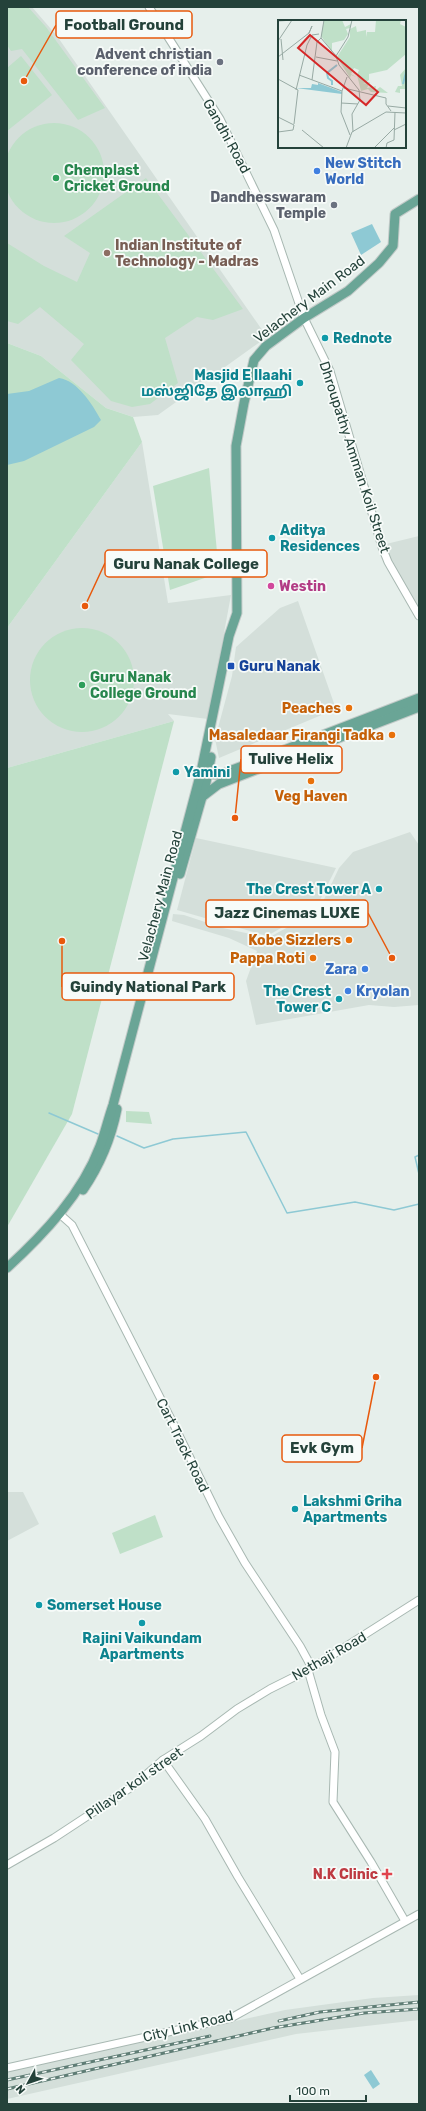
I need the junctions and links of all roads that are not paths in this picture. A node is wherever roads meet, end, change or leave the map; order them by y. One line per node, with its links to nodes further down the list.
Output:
1 (149, 7): 3 (street, Gandhi Road)
2 (419, 199): 3 (main road, Velachery Main Road)
3 (304, 318): 4 (street, Dhroupathy Amman Koil Street); 7 (main road, Velachery Main Road)
4 (419, 616)
5 (419, 698): 7 (main road)
6 (419, 707): 8 (main road)
7 (203, 778): 8 (main road); 9 (main road, Velachery Main Road); 11 (main road, Velachery Main Road)
8 (219, 784): 9 (main road)
9 (201, 798): 10 (main road, Velachery Main Road)
10 (63, 1217): 12 (main road, Velachery Main Road); 14 (street, Cart Track Road)
11 (7, 1268)
12 (7, 1276)
13 (419, 1600): 14 (street, Nethaji Road)
14 (310, 1669): 15 (street, Nethaji Road); 19 (street, Cart Track Road)
15 (237, 1709): 16 (street, Pillayar koil street)
16 (163, 1760): 17 (street, Pillayar koil street); 20 (street)
17 (7, 1865)
18 (419, 1914): 19 (street, City Link Road)
19 (405, 1921): 20 (street, City Link Road)
20 (300, 1979): 21 (street, City Link Road)
21 (7, 2068)

